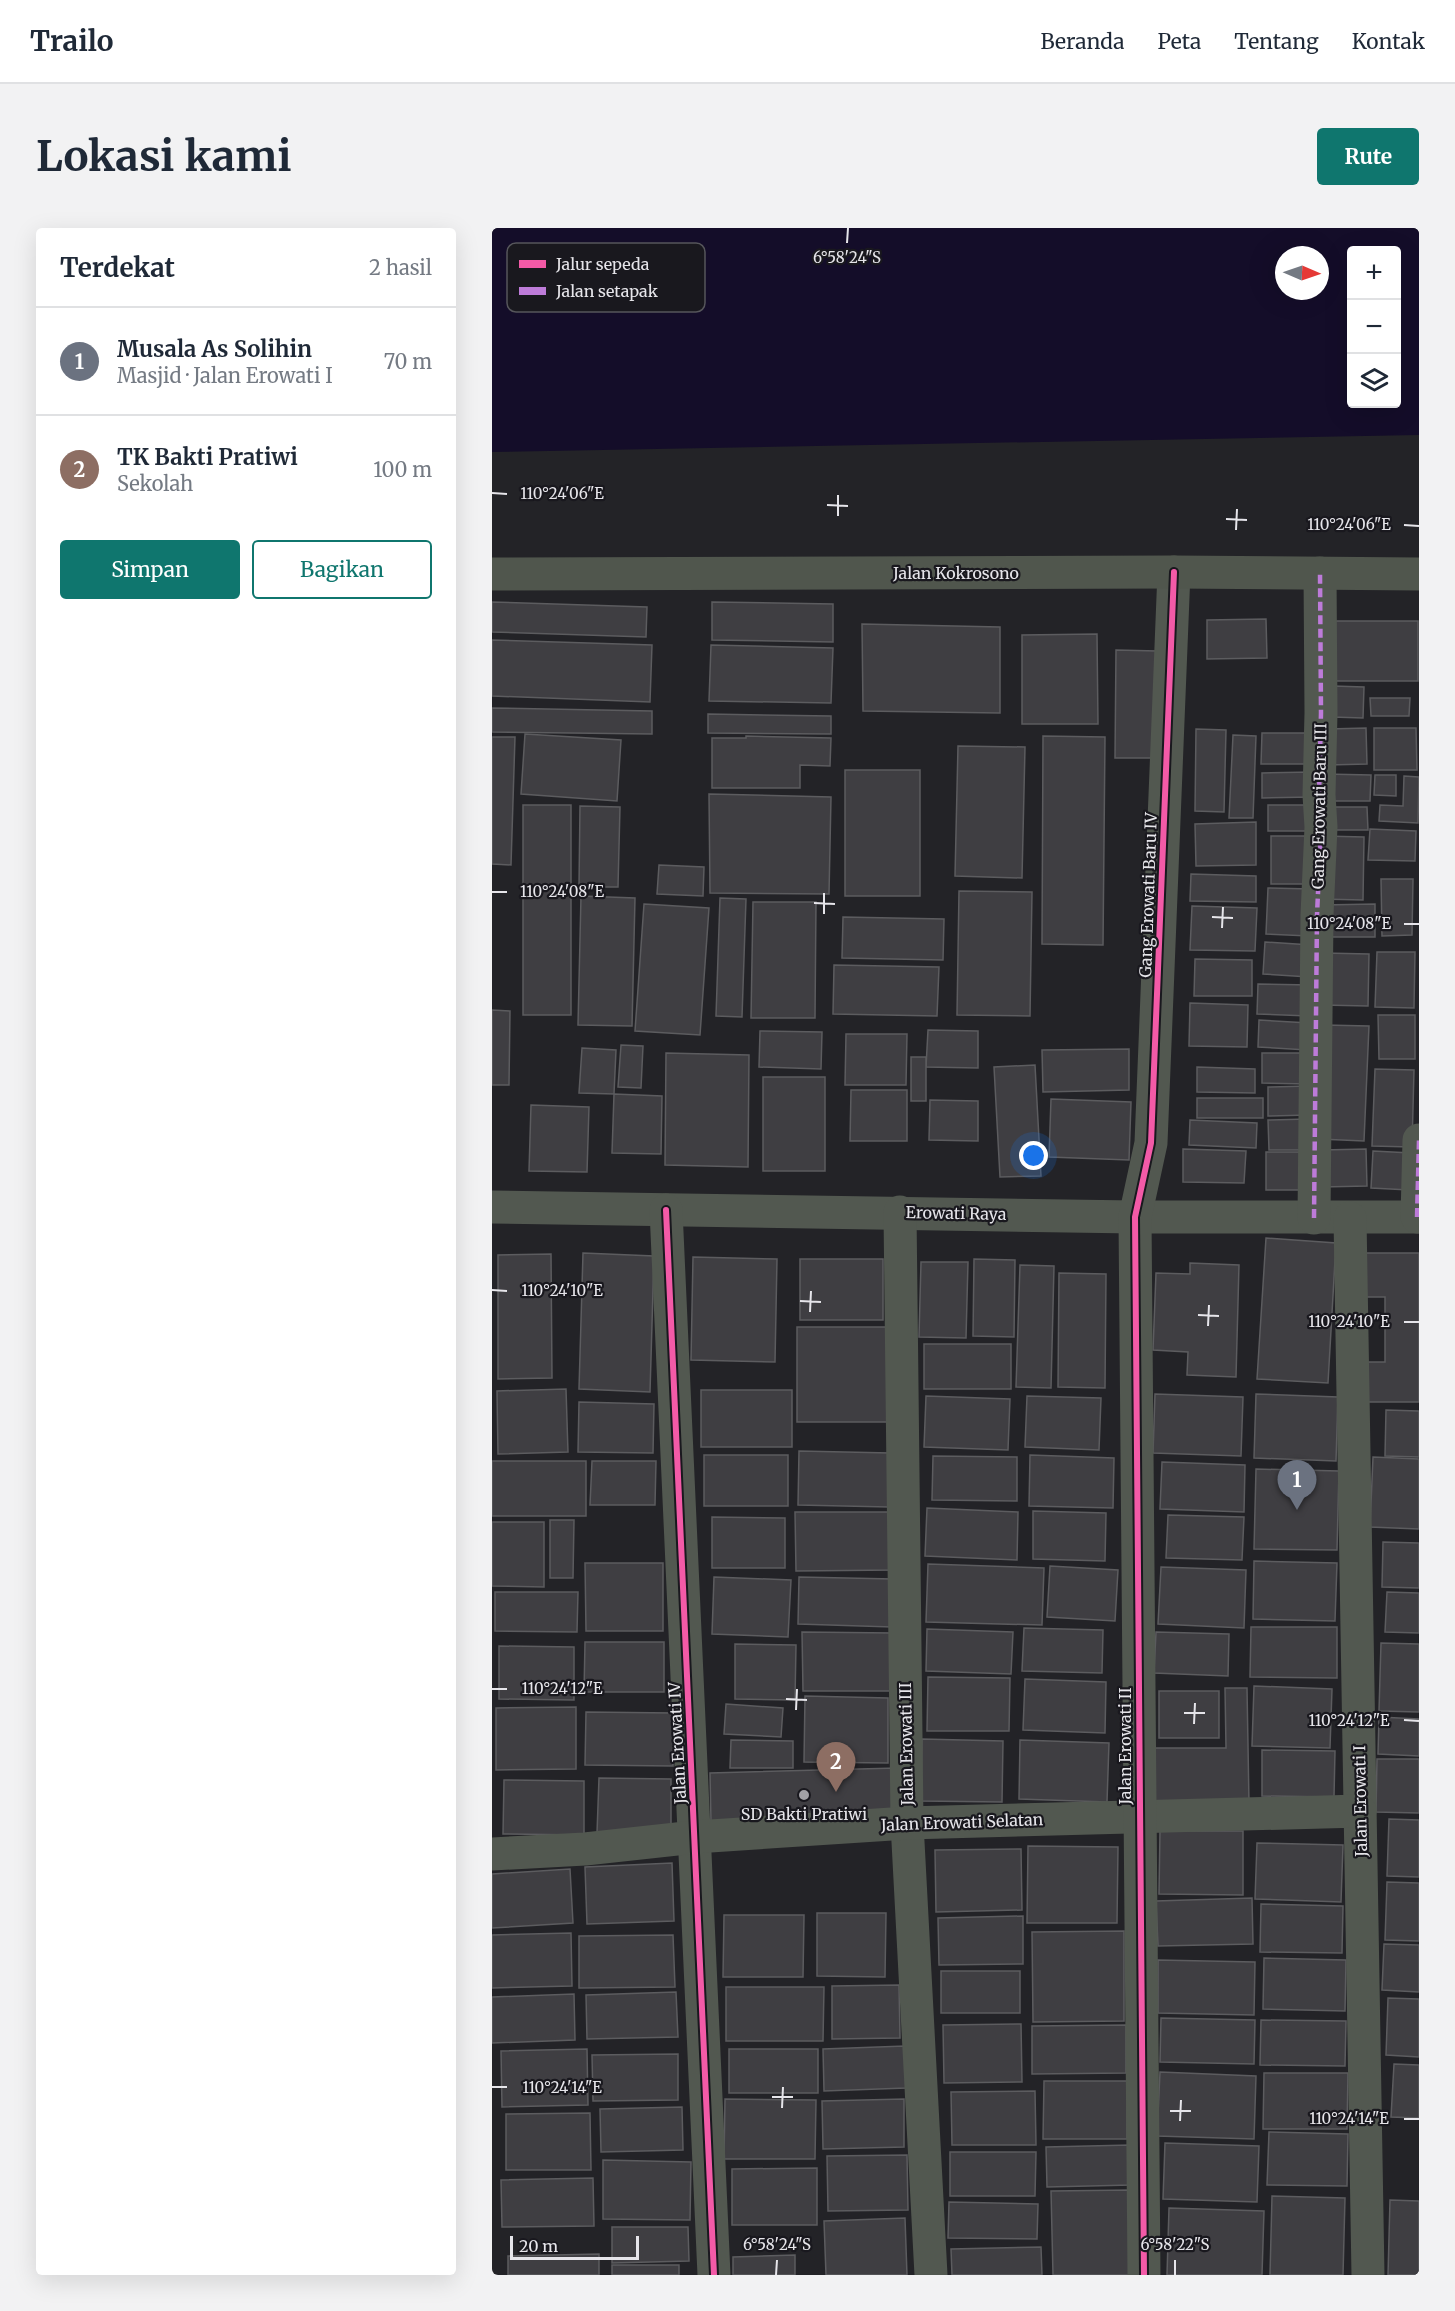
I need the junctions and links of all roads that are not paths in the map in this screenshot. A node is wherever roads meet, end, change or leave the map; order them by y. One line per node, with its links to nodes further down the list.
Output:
1 (1174, 572): 2 (street, Jalan Kokrosono); 3 (street, Jalan Kokrosono); 9 (street, Gang Erowati Baru IV)
2 (1320, 573): 4 (street, Jalan Kokrosono); 11 (street, Gang Erowati Baru III)
3 (492, 574)
4 (1419, 574)
5 (1419, 1140): 10 (street)
6 (492, 1207): 7 (street, Erowati Raya)
7 (666, 1210): 8 (street, Erowati Raya); 16 (street, Jalan Erowati IV)
8 (900, 1212): 9 (street, Erowati Raya); 15 (street, Jalan Erowati III)
9 (1135, 1217): 11 (street, Erowati Raya); 14 (street, Jalan Erowati II)
10 (1418, 1217): 12 (street, Erowati Raya)
11 (1314, 1218): 12 (street, Erowati Raya)
12 (1350, 1218): 13 (street, Jalan Erowati I)
13 (1360, 1811): 14 (street, Jalan Erowati Selatan); 21 (street, Jalan Erowati I)
14 (1139, 1818): 15 (street, Jalan Erowati Selatan); 20 (street, Jalan Erowati II)
15 (907, 1822): 16 (street, Jalan Erowati Selatan); 19 (street, Jalan Erowati III)
16 (695, 1837): 17 (street, Jalan Erowati Selatan); 18 (street, Jalan Erowati IV)
17 (492, 1854)
18 (714, 2275)
19 (932, 2275)
20 (1144, 2275)
21 (1368, 2275)

